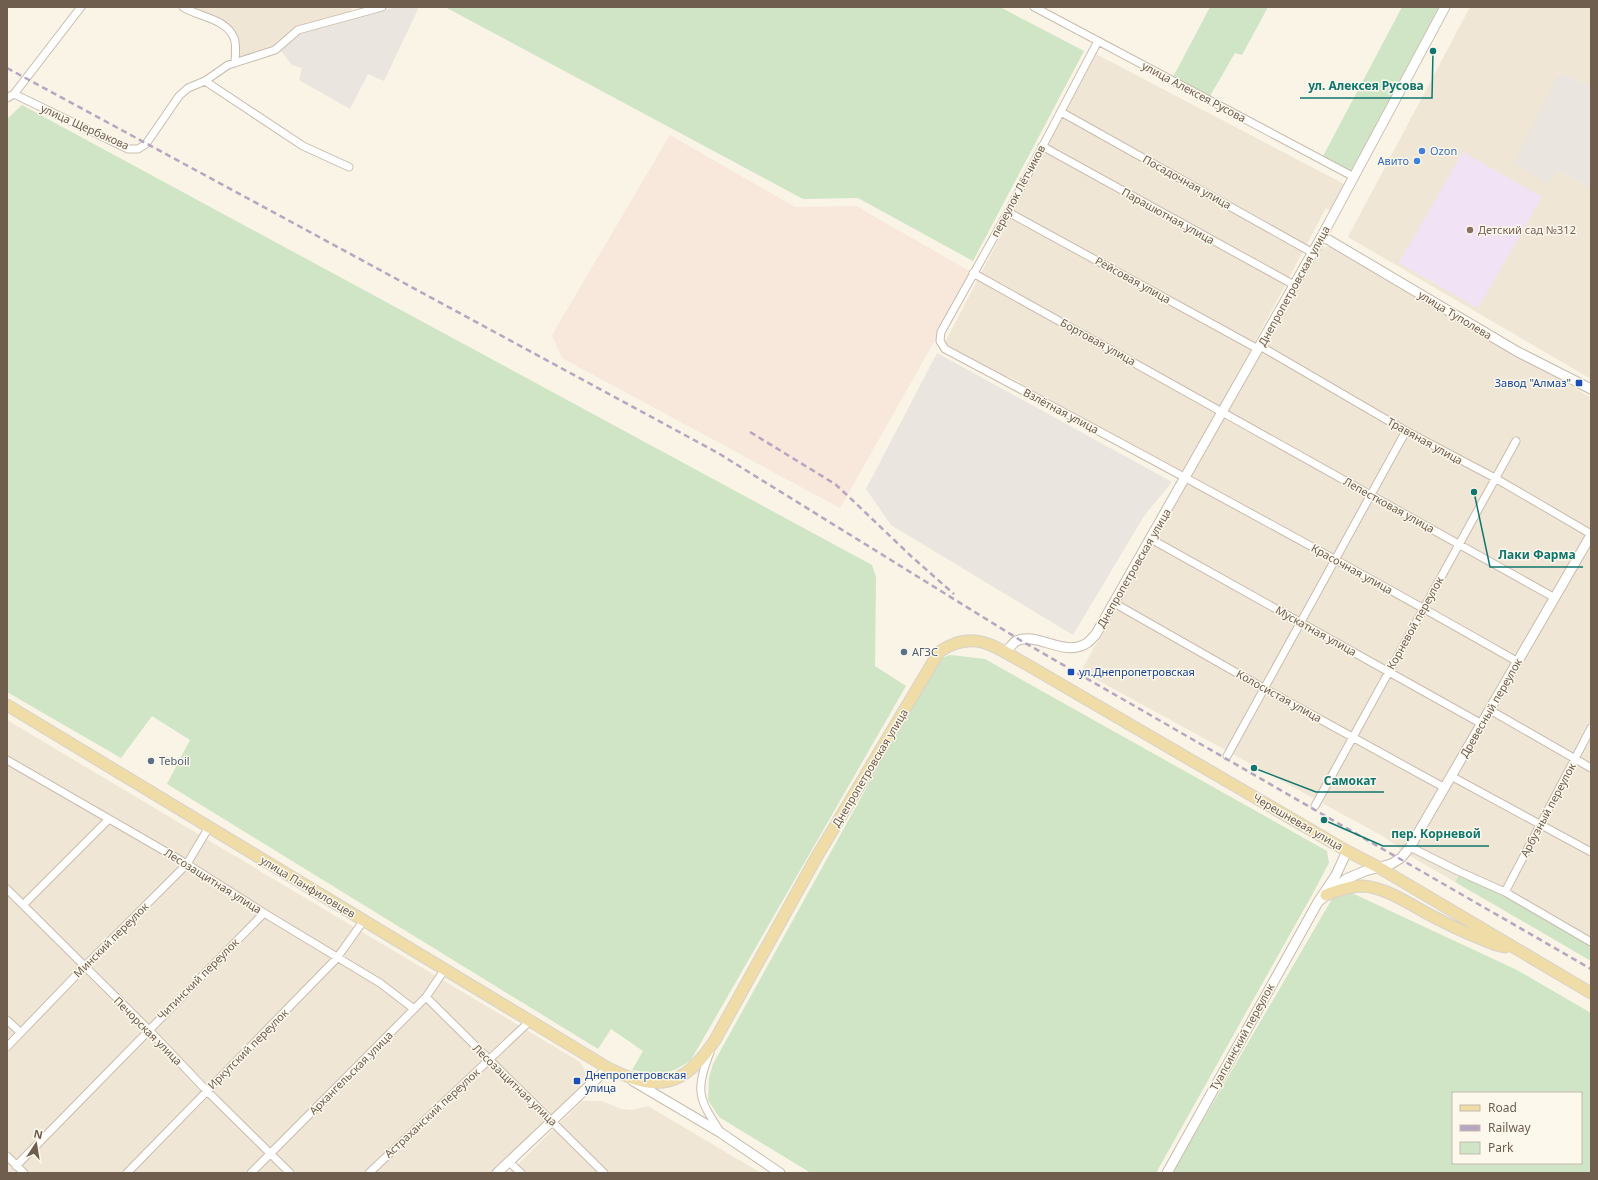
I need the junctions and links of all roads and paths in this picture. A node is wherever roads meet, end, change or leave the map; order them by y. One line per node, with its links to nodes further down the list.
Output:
1 (81, 7): 9 (street)
2 (183, 7): 7 (street)
3 (382, 7): 7 (street, улица Щербакова)
4 (1034, 7): 6 (street, улица Алексея Русова)
5 (1445, 7): 13 (street, Днепропетровская улица)
6 (1098, 41): 10 (street, переулок Лётчиков); 13 (street, улица Алексея Русова)
7 (235, 63): 8 (street, улица Щербакова)
8 (205, 81): 9 (street, улица Щербакова); 12 (street)
9 (10, 96)
10 (1061, 112): 11 (street, переулок Лётчиков); 16 (street, Посадочная улица)
11 (1042, 146): 14 (street, переулок Лётчиков); 18 (street, Парашютная улица)
12 (348, 167)
13 (1354, 177): 15 (street, Днепропетровская улица)
14 (1008, 212): 17 (street, переулок Лётчиков); 20 (street, Рейсовая улица)
15 (1322, 236): 16 (street, Днепропетровская улица); 21 (street, улица Туполева)
16 (1313, 253): 18 (street, Днепропетровская улица)
17 (973, 273): 19 (street, переулок Лётчиков); 22 (street, Бортовая улица)
18 (1294, 285): 20 (street, Днепропетровская улица)
19 (940, 341): 25 (street, Взлётная улица)
20 (1259, 347): 22 (street, Днепропетровская улица); 23 (street, Травяная улица)
21 (1591, 389)
22 (1223, 412): 25 (street, Днепропетровская улица); 27 (street, Лепестковая улица)
23 (1406, 431): 26 (street, Травяная улица); 27 (street)
24 (1516, 441): 26 (street, Корневой переулок)
25 (1186, 477): 29 (street, Днепропетровская улица); 31 (street, Красочная улица)
26 (1495, 478): 28 (street, Травяная улица); 30 (street, Корневой переулок)
27 (1370, 495): 30 (street, Лепестковая улица); 31 (street)
28 (1591, 535): 32 (street, Древесный переулок)
29 (1151, 539): 33 (street, Днепропетровская улица); 35 (street, Мускатная улица)
30 (1459, 544): 32 (street, Лепестковая улица); 34 (street, Корневой переулок)
31 (1335, 559): 34 (street, Красочная улица); 35 (street)
32 (1555, 598): 37 (street, Древесный переулок)
33 (1114, 603): 36 (street, Днепропетровская улица); 39 (street, Колосистая улица)
34 (1424, 608): 37 (street, Красочная улица); 38 (street, Корневой переулок)
35 (1300, 622): 38 (street, Мускатная улица); 39 (street)
36 (1005, 652): 56 (main road, Черешневая улица); 78 (main road, Днепропетровская улица)
37 (1518, 662): 41 (street, Древесный переулок)
38 (1388, 672): 42 (street, Мускатная улица); 44 (street, Корневой переулок)
39 (1265, 689): 44 (street, Колосистая улица); 45 (street)
40 (7, 705): 54 (main road, улица Панфиловцев)
41 (1490, 710): 42 (street, Древесный переулок); 46 (street)
42 (1482, 724): 49 (street, Древесный переулок)
43 (1591, 728): 46 (street, Арбузный переулок)
44 (1352, 736): 50 (street, Колосистая улица); 51 (street, Корневой переулок)
45 (1227, 756)
46 (1575, 759): 48 (street); 53 (street, Арбузный переулок)
47 (7, 760): 52 (street, Лесозащитная улица)
48 (1591, 768)
49 (1451, 776): 50 (street, Древесный переулок); 53 (street)
50 (1445, 788): 55 (street, Древесный переулок)
51 (1315, 806)
52 (109, 820): 58 (street, Лесозащитная улица); 63 (street)
53 (1540, 825): 57 (street); 61 (street, Арбузный переулок)
54 (209, 827): 58 (street, Минский переулок); 65 (main road, улица Панфиловцев)
55 (1410, 847): 59 (street, Древесный переулок); 61 (street)
56 (1347, 851): 59 (main road, Черешневая улица); 62 (street, Туапсинский переулок)
57 (1591, 852)
58 (187, 864): 64 (street, Лесозащитная улица); 69 (street, Минский переулок)
59 (1378, 867): 62 (street, Туапсинский переулок); 67 (main road, Черешневая улица)
60 (7, 889): 63 (street, Печорская улица)
61 (1505, 892): 66 (street)
62 (1322, 899): 67 (main road); 99 (street, Туапсинский переулок)
63 (23, 905): 69 (street, Печорская улица)
64 (264, 913): 68 (street, Лесозащитная улица); 76 (street, Читинский переулок)
65 (364, 920): 68 (street, Иркутский переулок); 70 (main road, улица Панфиловцев)
66 (1591, 942)
67 (1515, 948): 71 (main road, Черешневая улица)
68 (337, 958): 73 (street, Лесозащитная улица); 83 (street, Иркутский переулок)
69 (84, 967): 76 (street, Печорская улица); 77 (street, Минский переулок)
70 (445, 969): 72 (street, Архангельская улица); 75 (main road, улица Панфиловцев)
71 (1591, 993)
72 (426, 997): 73 (street, Архангельская улица); 80 (street, Лесозащитная улица)
73 (414, 1009): 86 (street, Архангельская улица)
74 (7, 1020): 77 (street)
75 (530, 1020): 80 (street, Астраханский переулок); 81 (main road, улица Панфиловцев)
76 (148, 1030): 83 (street, Печорская улица); 89 (street, Читинский переулок)
77 (20, 1032): 79 (street, Минский переулок)
78 (715, 1040): 82 (main road, Днепропетровская улица); 85 (street)
79 (7, 1047)
80 (488, 1060): 84 (street, Лесозащитная улица); 95 (street, Астраханский переулок)
81 (608, 1068): 82 (main road, Днепропетровская улица); 84 (street)
82 (629, 1078): 85 (street)
83 (207, 1091): 86 (street, Печорская улица); 92 (street, Иркутский переулок)
84 (552, 1120): 88 (street); 98 (street, Лесозащитная улица)
85 (721, 1133): 90 (street)
86 (271, 1154): 93 (street, Архангельская улица); 94 (street, Печорская улица)
87 (7, 1156): 89 (street)
88 (509, 1162): 96 (street); 97 (street)
89 (16, 1166): 91 (street)
90 (776, 1172)
91 (24, 1173)
92 (127, 1173)
93 (251, 1173)
94 (290, 1173)
95 (369, 1173)
96 (497, 1173)
97 (521, 1173)
98 (604, 1173)
99 (1167, 1173)

